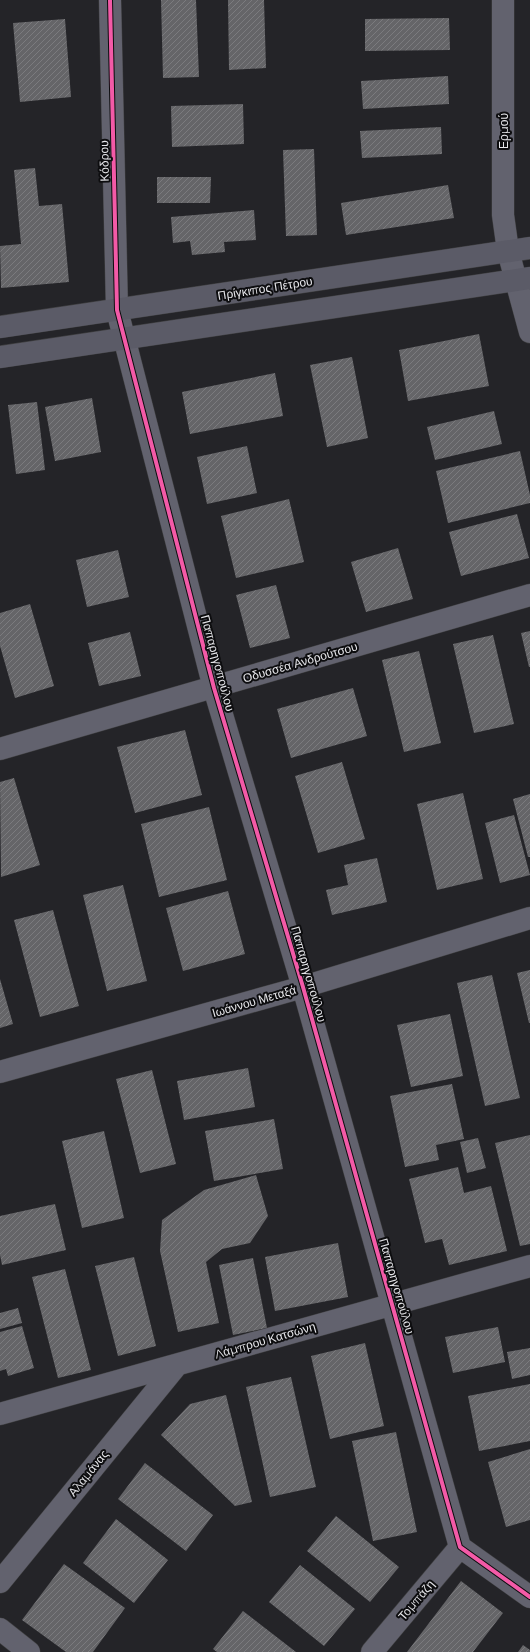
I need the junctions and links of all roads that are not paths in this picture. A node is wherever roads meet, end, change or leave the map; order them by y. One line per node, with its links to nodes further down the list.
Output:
1 (110, 0): 5 (street, Κόδρου)
2 (503, 0): 4 (street, Ερμού)
3 (530, 248): 4 (main road, Πρίγκιπος Πέτρου)
4 (516, 268): 5 (main road, Πρίγκιπος Πέτρου); 5 (main road, Πρίγκιπος Πέτρου); 7 (street, Ερμού)
5 (120, 324): 6 (main road, Πρίγκιπος Πέτρου); 8 (main road, Πρίγκιπος Πέτρου); 10 (street, Παπαρηγοπούλου)
6 (0, 327)
7 (530, 332)
8 (0, 357)
9 (530, 595): 10 (street, Οδυσσέα Ανδρούτσου)
10 (214, 688): 11 (street, Οδυσσέα Ανδρούτσου); 13 (street, Παπαρηγοπούλου)
11 (0, 749)
12 (530, 918): 13 (street, Ιωάννου Μεταξά)
13 (303, 987): 14 (street, Ιωάννου Μεταξά); 16 (street, Παπαρηγοπούλου)
14 (0, 1072)
15 (530, 1266): 16 (street, Λάμπρου Κατσώνη)
16 (392, 1304): 17 (street, Λάμπρου Κατσώνη); 19 (street, Παπαρηγοπούλου)
17 (176, 1365): 18 (street, Λάμπρου Κατσώνη); 20 (street, Αλαμάνας)
18 (0, 1414)
19 (460, 1548): 21 (street); 24 (street, Τομπάζη)
20 (0, 1582)
21 (530, 1597)
22 (0, 1629): 23 (street)
23 (29, 1652)
24 (372, 1652)

